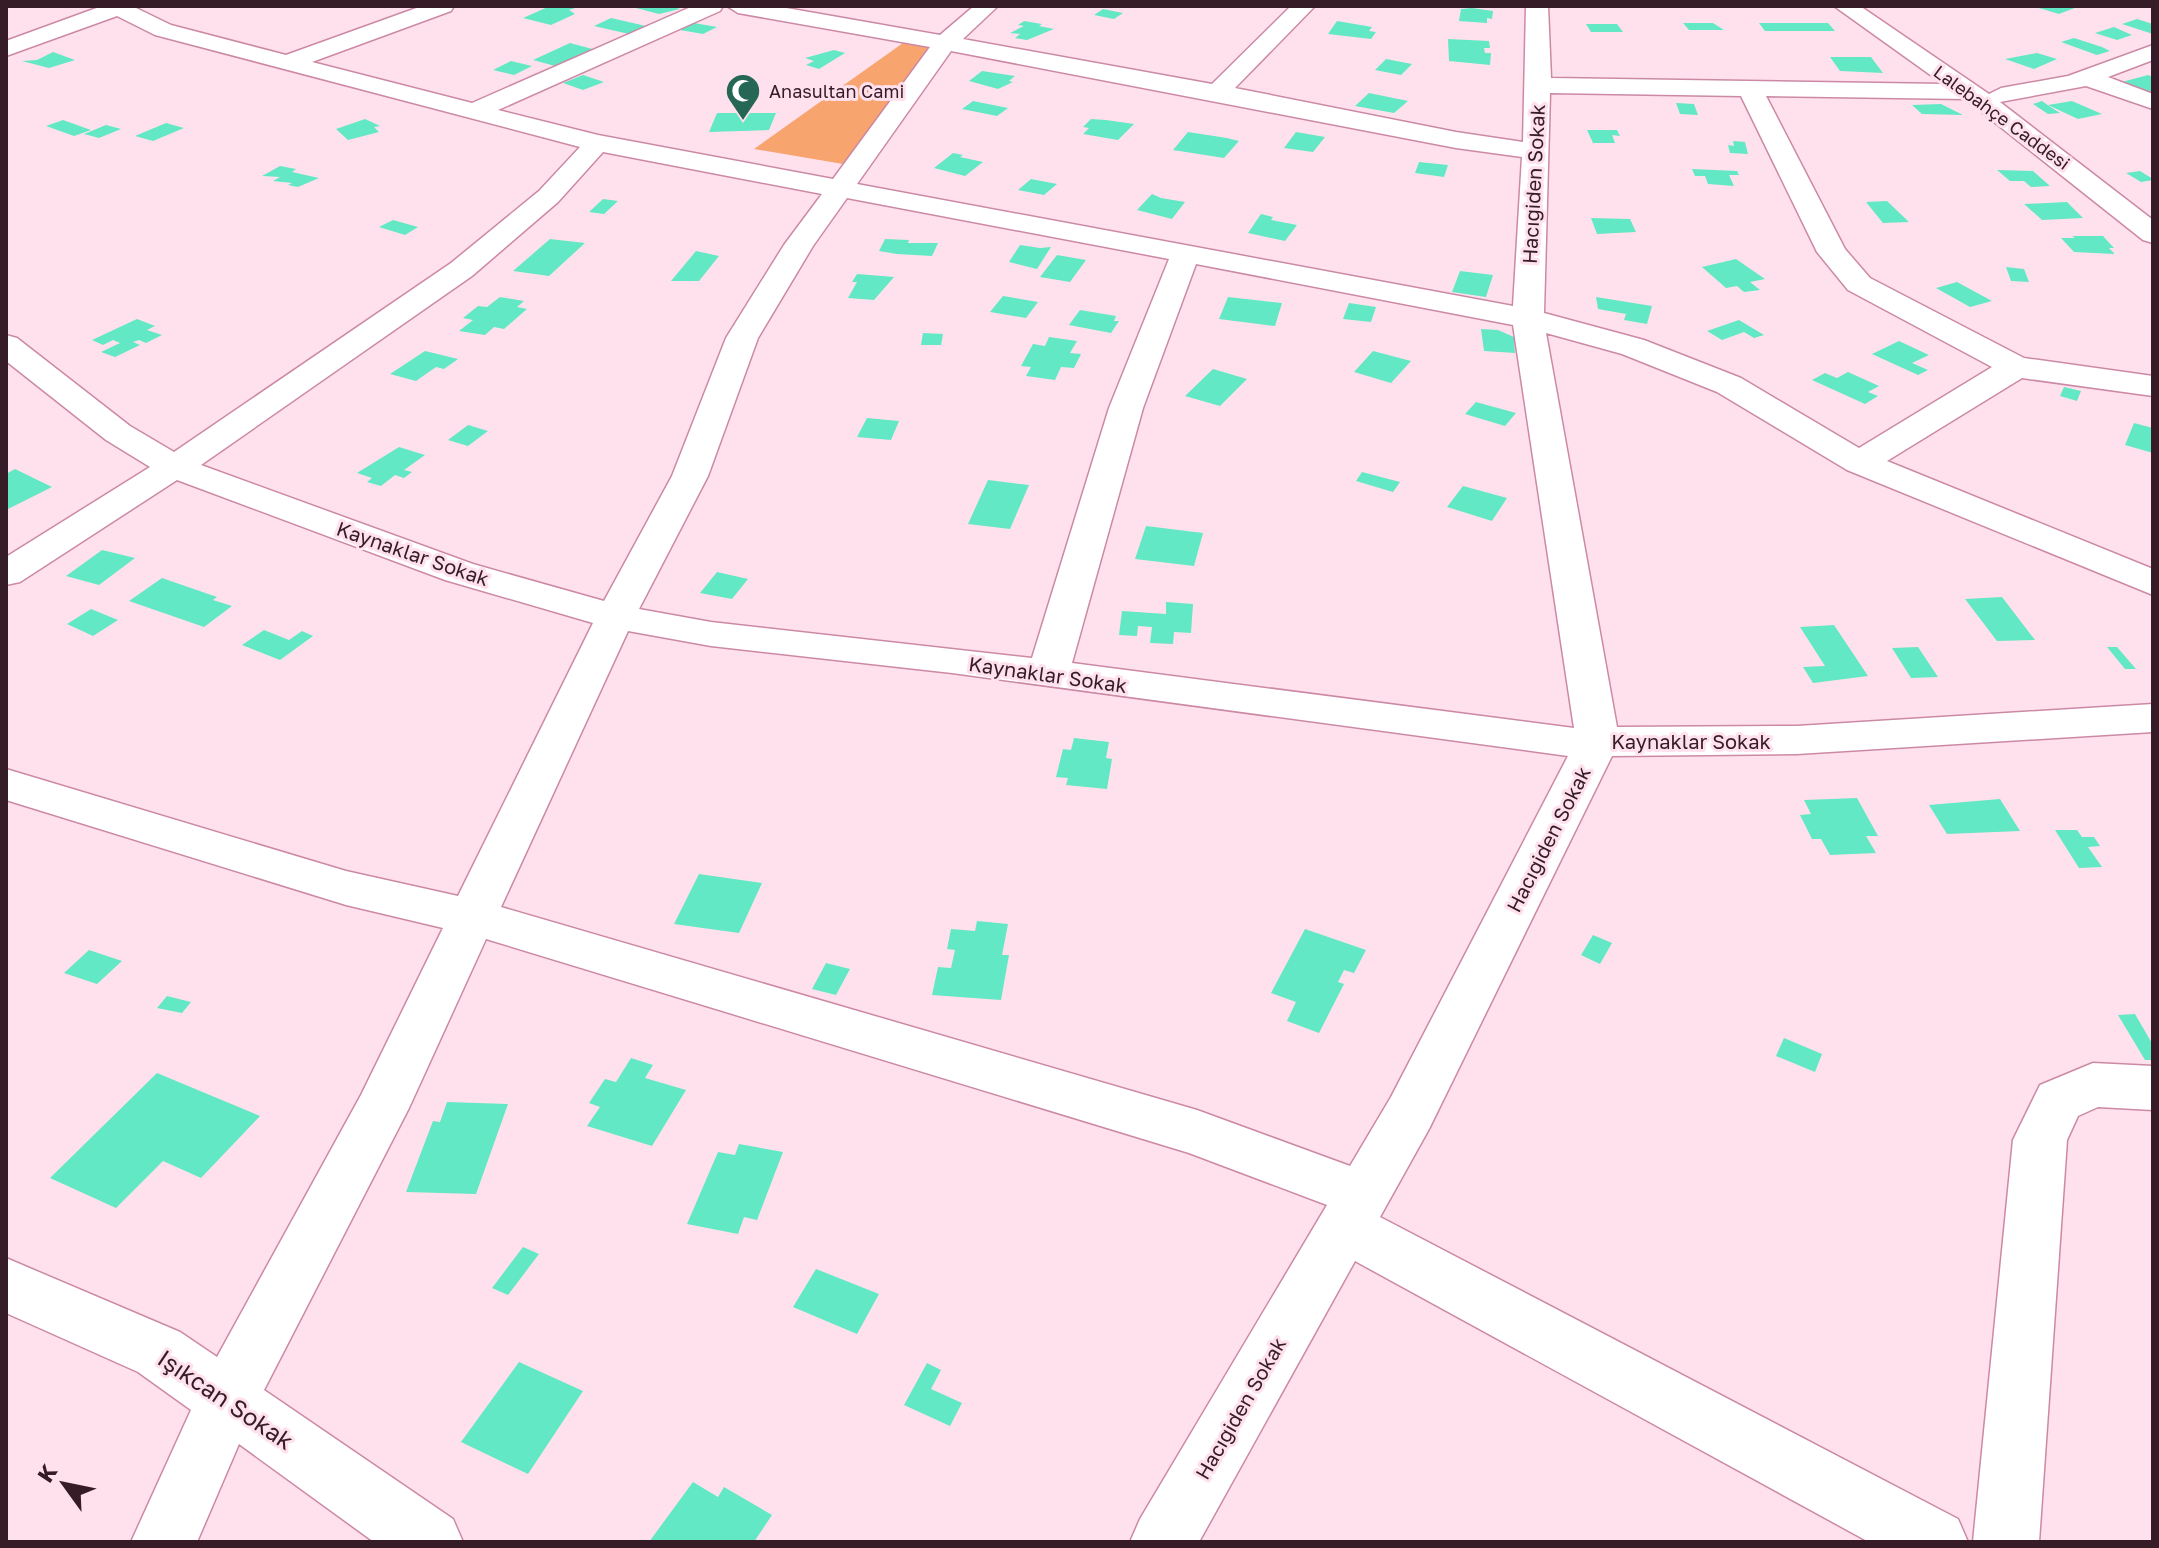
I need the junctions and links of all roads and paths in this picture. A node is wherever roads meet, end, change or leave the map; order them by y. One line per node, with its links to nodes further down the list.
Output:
1 (443, 6): 13 (street)
2 (712, 6): 21 (street)
3 (738, 6): 10 (street)
4 (987, 6): 10 (street)
5 (1304, 6): 17 (street)
6 (1537, 6): 15 (street, Hacıgiden Sokak)
7 (1845, 6): 18 (street, Lalebahçe Caddesi)
8 (1867, 6): 19 (street, Lalebahçe Caddesi)
9 (115, 7): 11 (street); 13 (street)
10 (944, 44): 17 (street); 24 (street)
11 (6, 49)
12 (2153, 52): 14 (street)
13 (292, 61): 21 (street)
14 (2087, 78): 19 (street); 20 (street)
15 (1538, 85): 16 (street); 23 (street, Hacıgiden Sokak)
16 (1751, 91): 18 (street); 30 (street)
17 (1217, 92): 23 (street)
18 (1971, 92): 26 (street, Lalebahçe Caddesi)
19 (2001, 95): 25 (street, Lalebahçe Caddesi)
20 (2153, 102)
21 (476, 110): 22 (street)
22 (597, 143): 24 (street); 33 (street)
23 (1534, 151): 28 (street, Hacıgiden Sokak)
24 (840, 189): 27 (street); 36 (street)
25 (2153, 210)
26 (2153, 234)
27 (1186, 254): 28 (street); 37 (street)
28 (1528, 318): 32 (street); 39 (street, Hacıgiden Sokak)
29 (6, 345): 33 (street, Kaynaklar Sokak)
30 (2016, 367): 31 (street); 32 (street)
31 (2153, 386)
32 (1859, 463): 35 (street)
33 (174, 467): 34 (street); 36 (street, Kaynaklar Sokak)
34 (6, 574)
35 (2153, 583)
36 (616, 617): 37 (street, Kaynaklar Sokak); 41 (street)
37 (1048, 674): 39 (street, Kaynaklar Sokak)
38 (2153, 718): 39 (street, Kaynaklar Sokak)
39 (1598, 741): 43 (street, Hacıgiden Sokak)
40 (6, 784): 41 (street)
41 (472, 917): 43 (street); 45 (street)
42 (2153, 1088): 50 (street)
43 (1354, 1211): 48 (street, Hacıgiden Sokak); 49 (street)
44 (6, 1285): 45 (street, Işıkcan Sokak)
45 (227, 1399): 46 (street); 47 (street, Işıkcan Sokak)
46 (164, 1542)
47 (430, 1542)
48 (1163, 1542)
49 (1935, 1542)
50 (2006, 1542)

